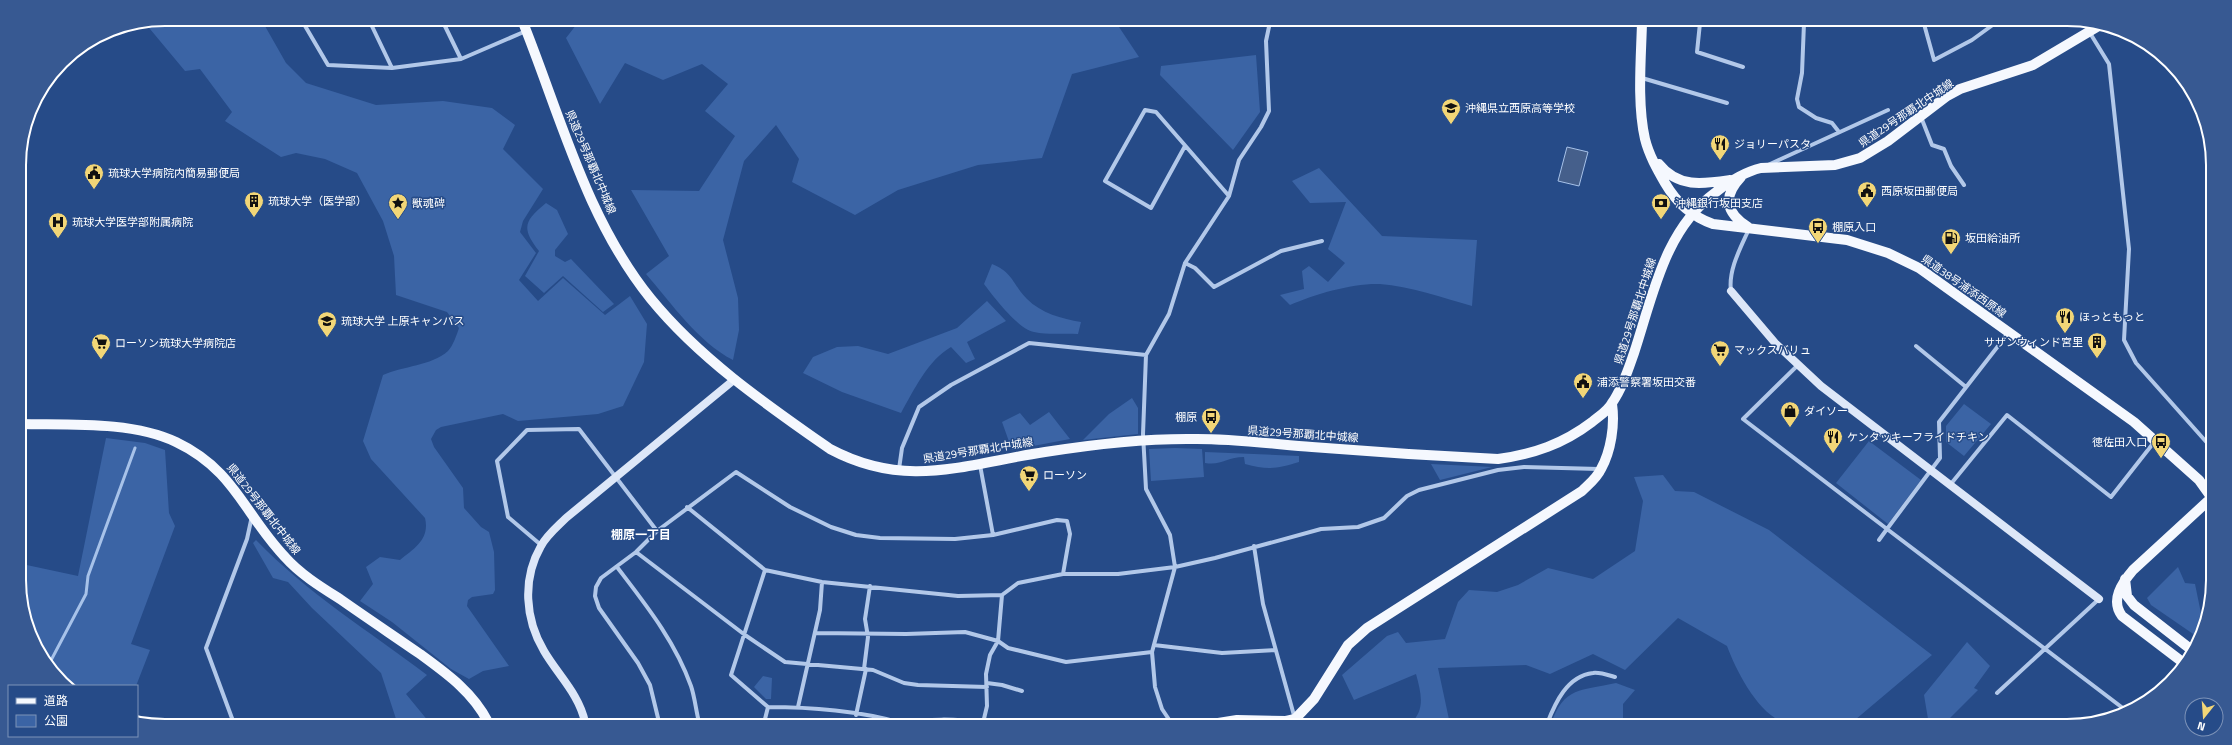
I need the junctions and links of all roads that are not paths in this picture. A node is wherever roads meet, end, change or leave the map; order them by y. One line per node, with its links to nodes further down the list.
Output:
1 (305, 26): 16 (street)
2 (372, 26): 16 (street)
3 (445, 26): 14 (street)
4 (524, 26): 12 (main road, 県道29号那覇北中城線)
5 (1269, 26): 28 (street)
6 (1642, 26): 17 (main road, 県道38号浦添西原線)
7 (1700, 26): 15 (street)
8 (1804, 26): 21 (street)
9 (1925, 26): 10 (street)
10 (1991, 26)
11 (2095, 29): 13 (main road, 県道29号那覇北中城線)
12 (526, 31): 14 (street); 38 (main road, 県道29号那覇北中城線)
13 (2090, 33): 20 (main road, 県道29号那覇北中城線); 44 (street)
14 (461, 59): 16 (street)
15 (1743, 67)
16 (392, 68)
17 (1642, 78): 18 (street); 23 (main road, 県道38号浦添西原線)
18 (1727, 103)
19 (1888, 110): 21 (street)
20 (1920, 117): 24 (main road, 県道29号那覇北中城線); 27 (street)
21 (1839, 132): 24 (street)
22 (1185, 146): 22 (street); 28 (street)
23 (1650, 154): 26 (main road); 29 (main road, 県道38号浦添西原線)
24 (1761, 168): 25 (main road, 県道29号那覇北中城線)
25 (1743, 174): 26 (main road, 県道29号那覇北中城線); 30 (main road)
26 (1732, 180): 29 (main road, 県道29号那覇北中城線)
27 (1964, 185)
28 (1229, 196): 32 (street)
29 (1692, 213): 30 (main road, 県道38号浦添西原線); 40 (main road, 県道29号那覇北中城線)
30 (1750, 228): 33 (street); 34 (main road, 県道38号浦添西原線)
31 (1322, 241): 32 (street)
32 (1185, 263): 36 (street)
33 (1731, 291): 37 (street)
34 (2009, 332): 39 (street); 43 (main road, 県道38号浦添西原線)
35 (1916, 346): 39 (street)
36 (1146, 356): 42 (street); 52 (street)
37 (1798, 365): 51 (street); 59 (street)
38 (736, 379): 52 (main road, 県道29号那覇北中城線); 53 (street)
39 (1966, 387): 51 (street)
40 (1612, 404): 45 (main road, 県道29号那覇北中城線); 49 (main road, 県道29号那覇北中城線)
41 (26, 424): 58 (main road, 県道29号那覇北中城線)
42 (1143, 440): 46 (main road, 県道29号那覇北中城線); 47 (main road, 県道29号那覇北中城線); 67 (street)
43 (2156, 440): 54 (street); 55 (main road, 県道38号浦添西原線)
44 (2206, 442)
45 (1522, 456): 46 (main road, 県道29号那覇北中城線); 48 (street)
46 (1498, 459): 50 (street)
47 (980, 464): 52 (main road, 県道29号那覇北中城線); 61 (street)
48 (1524, 467): 49 (street); 50 (street)
49 (1602, 469): 105 (main road, 県道29号那覇北中城線)
50 (1498, 470): 64 (street)
51 (1931, 470): 54 (street); 59 (street)
52 (899, 472)
53 (616, 478): 60 (street); 63 (street); 63 (street)
54 (1950, 485): 74 (street)
55 (2206, 494)
56 (2206, 500): 70 (main road)
57 (687, 507): 60 (street); 61 (street); 68 (street)
58 (252, 514): 95 (street); 96 (main road, 県道29号那覇北中城線)
59 (1887, 529): 62 (street); 81 (street)
60 (657, 531): 65 (street)
61 (993, 535): 69 (street)
62 (1879, 540)
63 (541, 545): 97 (street)
64 (1254, 546): 67 (street); 82 (street)
65 (636, 552): 66 (street); 77 (street)
66 (617, 567): 98 (street); 99 (street)
67 (1175, 567): 69 (street); 79 (street)
68 (765, 570): 71 (street); 77 (street)
69 (1062, 574): 73 (street)
70 (2125, 579): 80 (main road); 84 (main road)
71 (822, 582): 72 (street); 75 (street)
72 (870, 586): 73 (street); 76 (street)
73 (1002, 596): 78 (street)
74 (2099, 599): 81 (street)
75 (815, 632): 76 (street); 85 (street)
76 (867, 633): 78 (street); 86 (street)
77 (745, 635): 85 (street); 91 (street)
78 (998, 641): 83 (street); 88 (street)
79 (1154, 645): 82 (street); 83 (street)
80 (2189, 648)
81 (2046, 649): 90 (street); 93 (street)
82 (1275, 650): 104 (street)
83 (1152, 652): 103 (street)
84 (2180, 661)
85 (808, 664): 86 (street); 92 (street)
86 (865, 669): 88 (street); 94 (street)
87 (1614, 677): 106 (street)
88 (987, 685): 89 (street); 102 (street)
89 (1022, 691)
90 (1997, 693)
91 (768, 707): 92 (street); 100 (street)
92 (798, 707): 94 (street)
93 (2122, 707)
94 (856, 714): 101 (street)
95 (232, 719)
96 (486, 719)
97 (584, 719)
98 (658, 719)
99 (698, 719)
100 (765, 719)
101 (888, 719)
102 (984, 719)
103 (1169, 719)
104 (1294, 719)
105 (1297, 719)
106 (1549, 719)

